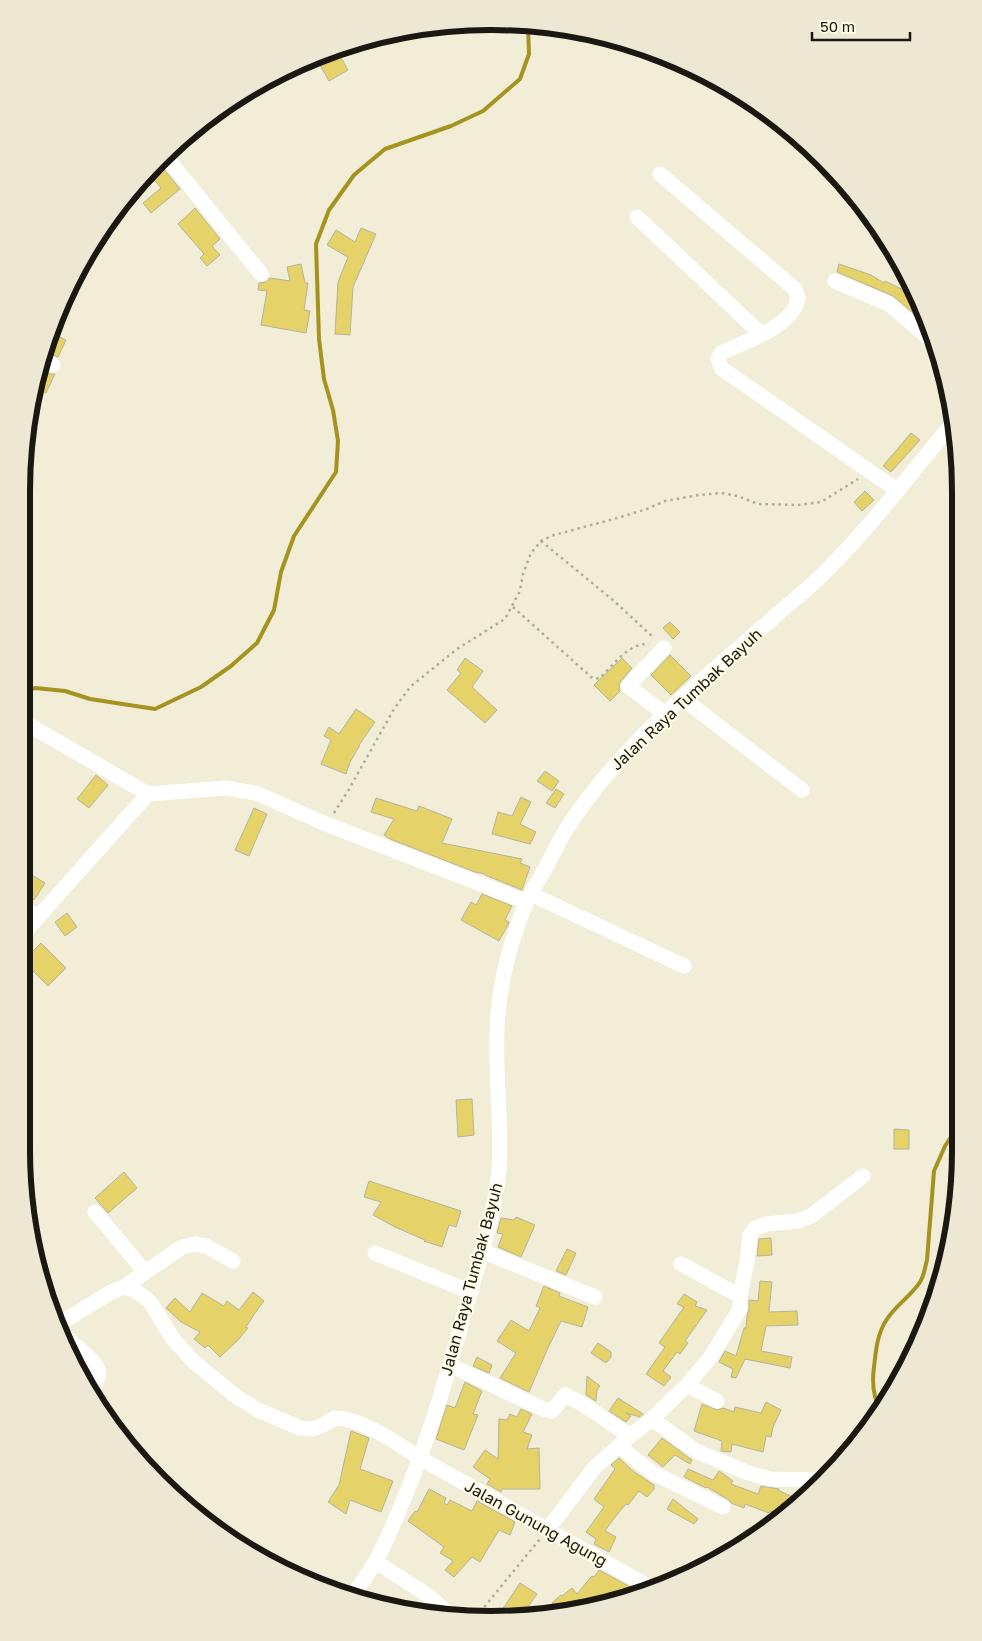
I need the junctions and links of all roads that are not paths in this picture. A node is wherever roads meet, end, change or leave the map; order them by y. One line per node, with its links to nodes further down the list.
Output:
1 (169, 161): 4 (street)
2 (660, 174): 6 (street)
3 (637, 217): 6 (street)
4 (261, 274)
5 (835, 281): 7 (street)
6 (761, 334): 9 (street)
7 (925, 334)
8 (948, 430): 9 (street, Jalan Raya Tumbak Bayuh)
9 (898, 491): 11 (street, Jalan Raya Tumbak Bayuh)
10 (664, 648): 12 (street)
11 (682, 698): 12 (street, Jalan Raya Tumbak Bayuh); 14 (street)
12 (665, 714): 16 (street, Jalan Raya Tumbak Bayuh)
13 (30, 726): 15 (street)
14 (802, 790)
15 (148, 794): 16 (street); 18 (street)
16 (529, 898): 20 (street); 23 (street, Jalan Raya Tumbak Bayuh)
17 (30, 912): 18 (street)
18 (38, 917): 19 (street)
19 (30, 926)
20 (684, 966)
21 (863, 1176): 30 (street)
22 (95, 1212): 27 (street)
23 (482, 1251): 29 (street, Jalan Raya Tumbak Bayuh); 31 (street)
24 (375, 1253): 29 (street)
25 (233, 1261): 27 (street)
26 (681, 1264): 30 (street)
27 (145, 1272): 28 (street)
28 (124, 1287): 32 (street); 40 (street, Jalan Gunung Agung)
29 (471, 1292): 34 (street, Jalan Raya Tumbak Bayuh)
30 (740, 1296): 36 (street)
31 (595, 1297)
32 (63, 1321)
33 (73, 1344): 35 (street)
34 (450, 1365): 39 (street); 40 (street, Jalan Raya Tumbak Bayuh)
35 (95, 1385)
36 (687, 1385): 37 (street); 38 (street)
37 (717, 1401)
38 (652, 1419): 39 (street); 41 (street)
39 (624, 1441): 42 (street); 43 (street)
40 (420, 1458): 43 (street, Jalan Gunung Agung); 44 (street, Jalan Raya Tumbak Bayuh)
41 (813, 1480)
42 (723, 1507)
43 (548, 1529): 45 (street, Jalan Gunung Agung)
44 (376, 1562): 46 (street, Jalan Raya Tumbak Bayuh); 47 (street)
45 (645, 1585)
46 (356, 1591)
47 (442, 1608)

